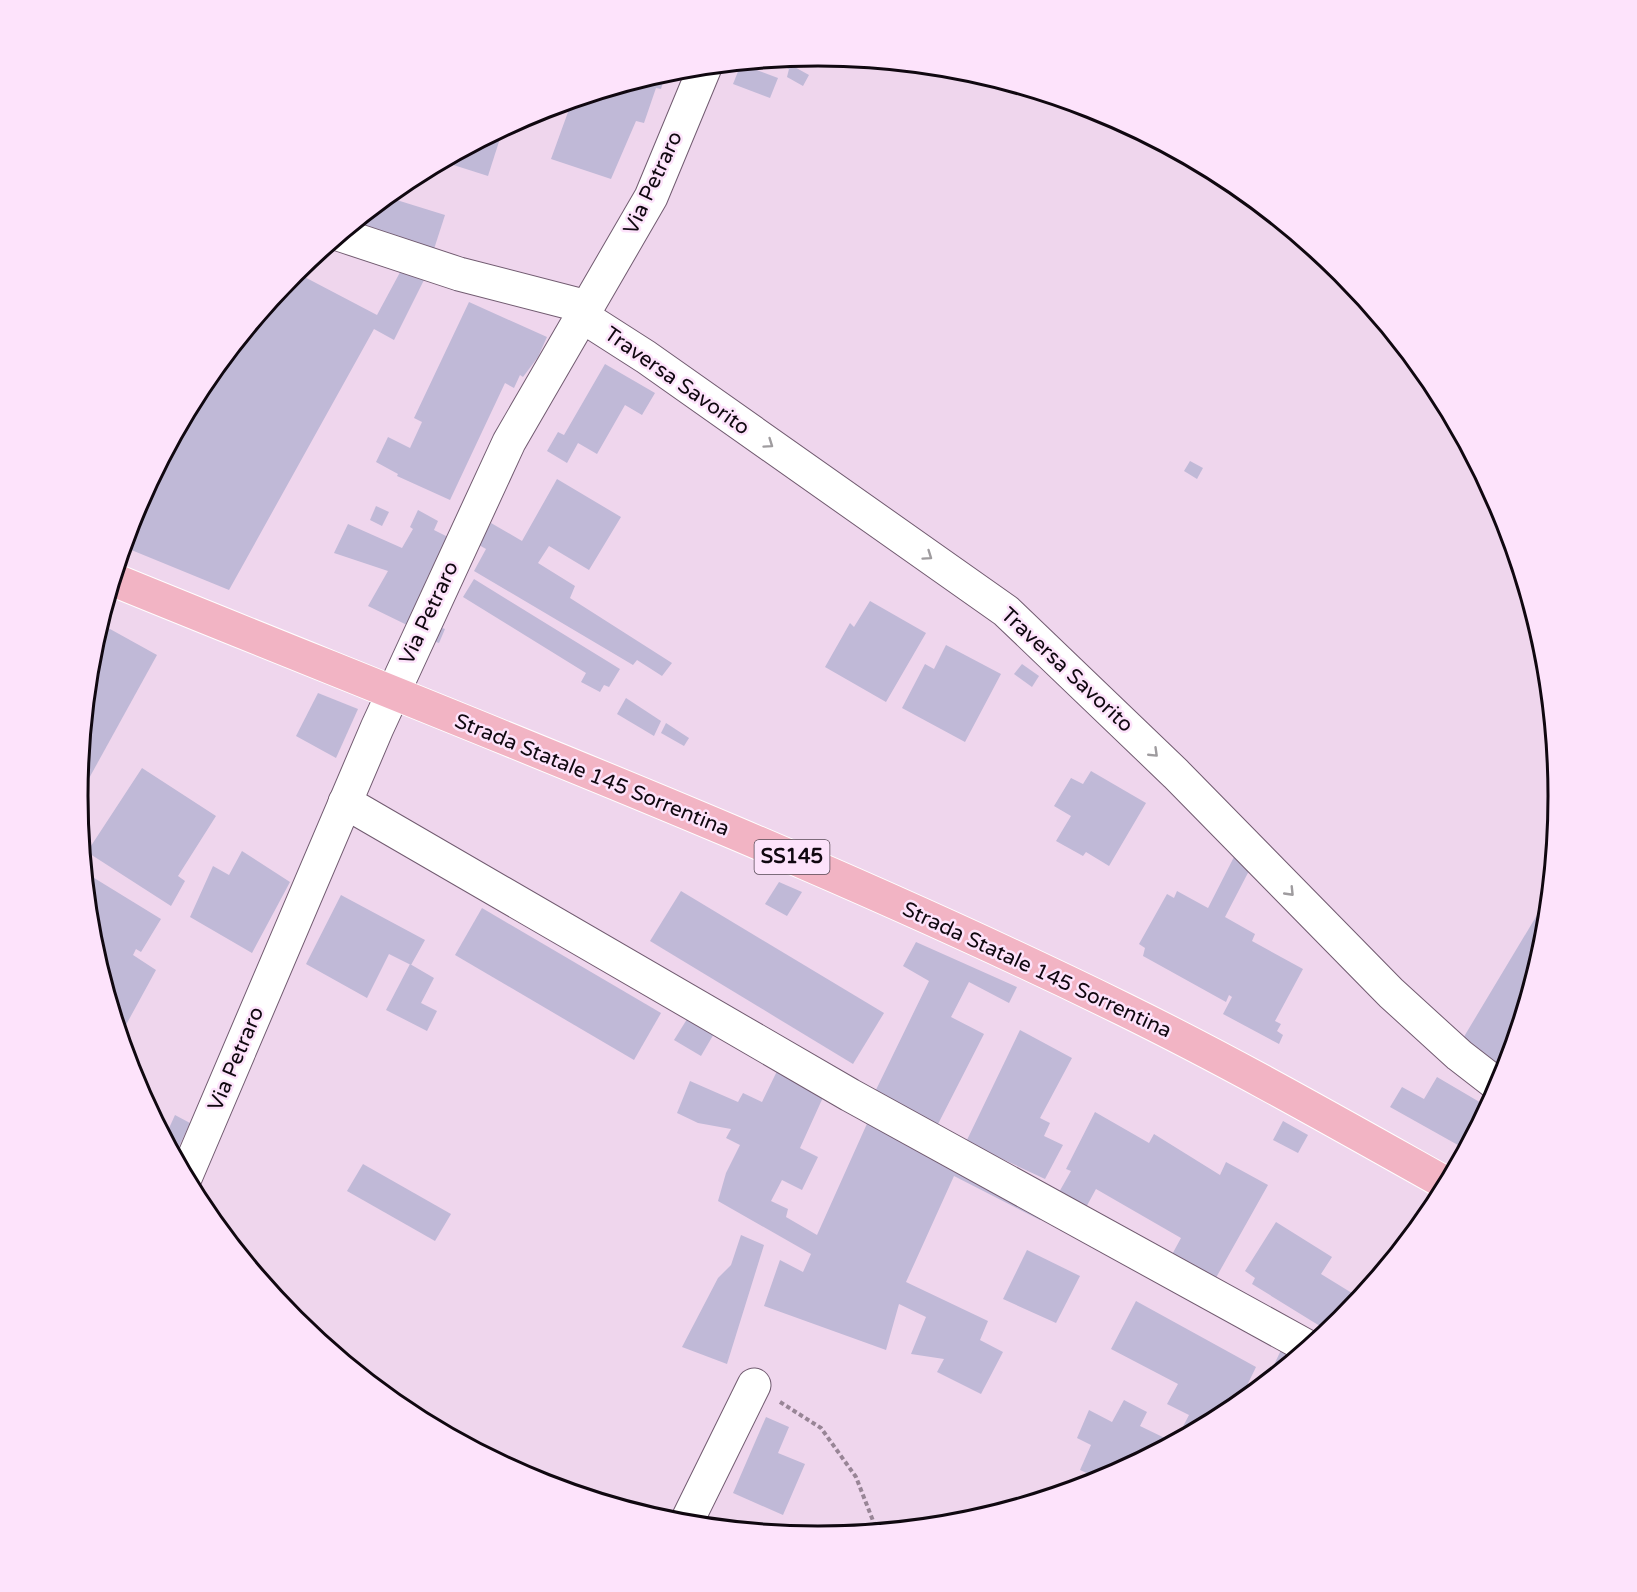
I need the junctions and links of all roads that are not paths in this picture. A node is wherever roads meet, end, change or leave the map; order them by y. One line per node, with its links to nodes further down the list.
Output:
1 (701, 76): 3 (street, Via Petraro)
2 (349, 238): 3 (street, Traversa Savorito)
3 (585, 312): 5 (street, Via Petraro); 6 (street, Traversa Savorito, one-way to 6)
4 (120, 583): 8 (highway, Strada Statale 145 Sorrentina / SS145, bridge)
5 (345, 802): 7 (street, Via Petraro); 9 (street)
6 (1491, 1080)
7 (190, 1167)
8 (1439, 1180)
9 (1302, 1343)
10 (754, 1386): 11 (street)
11 (690, 1514)

